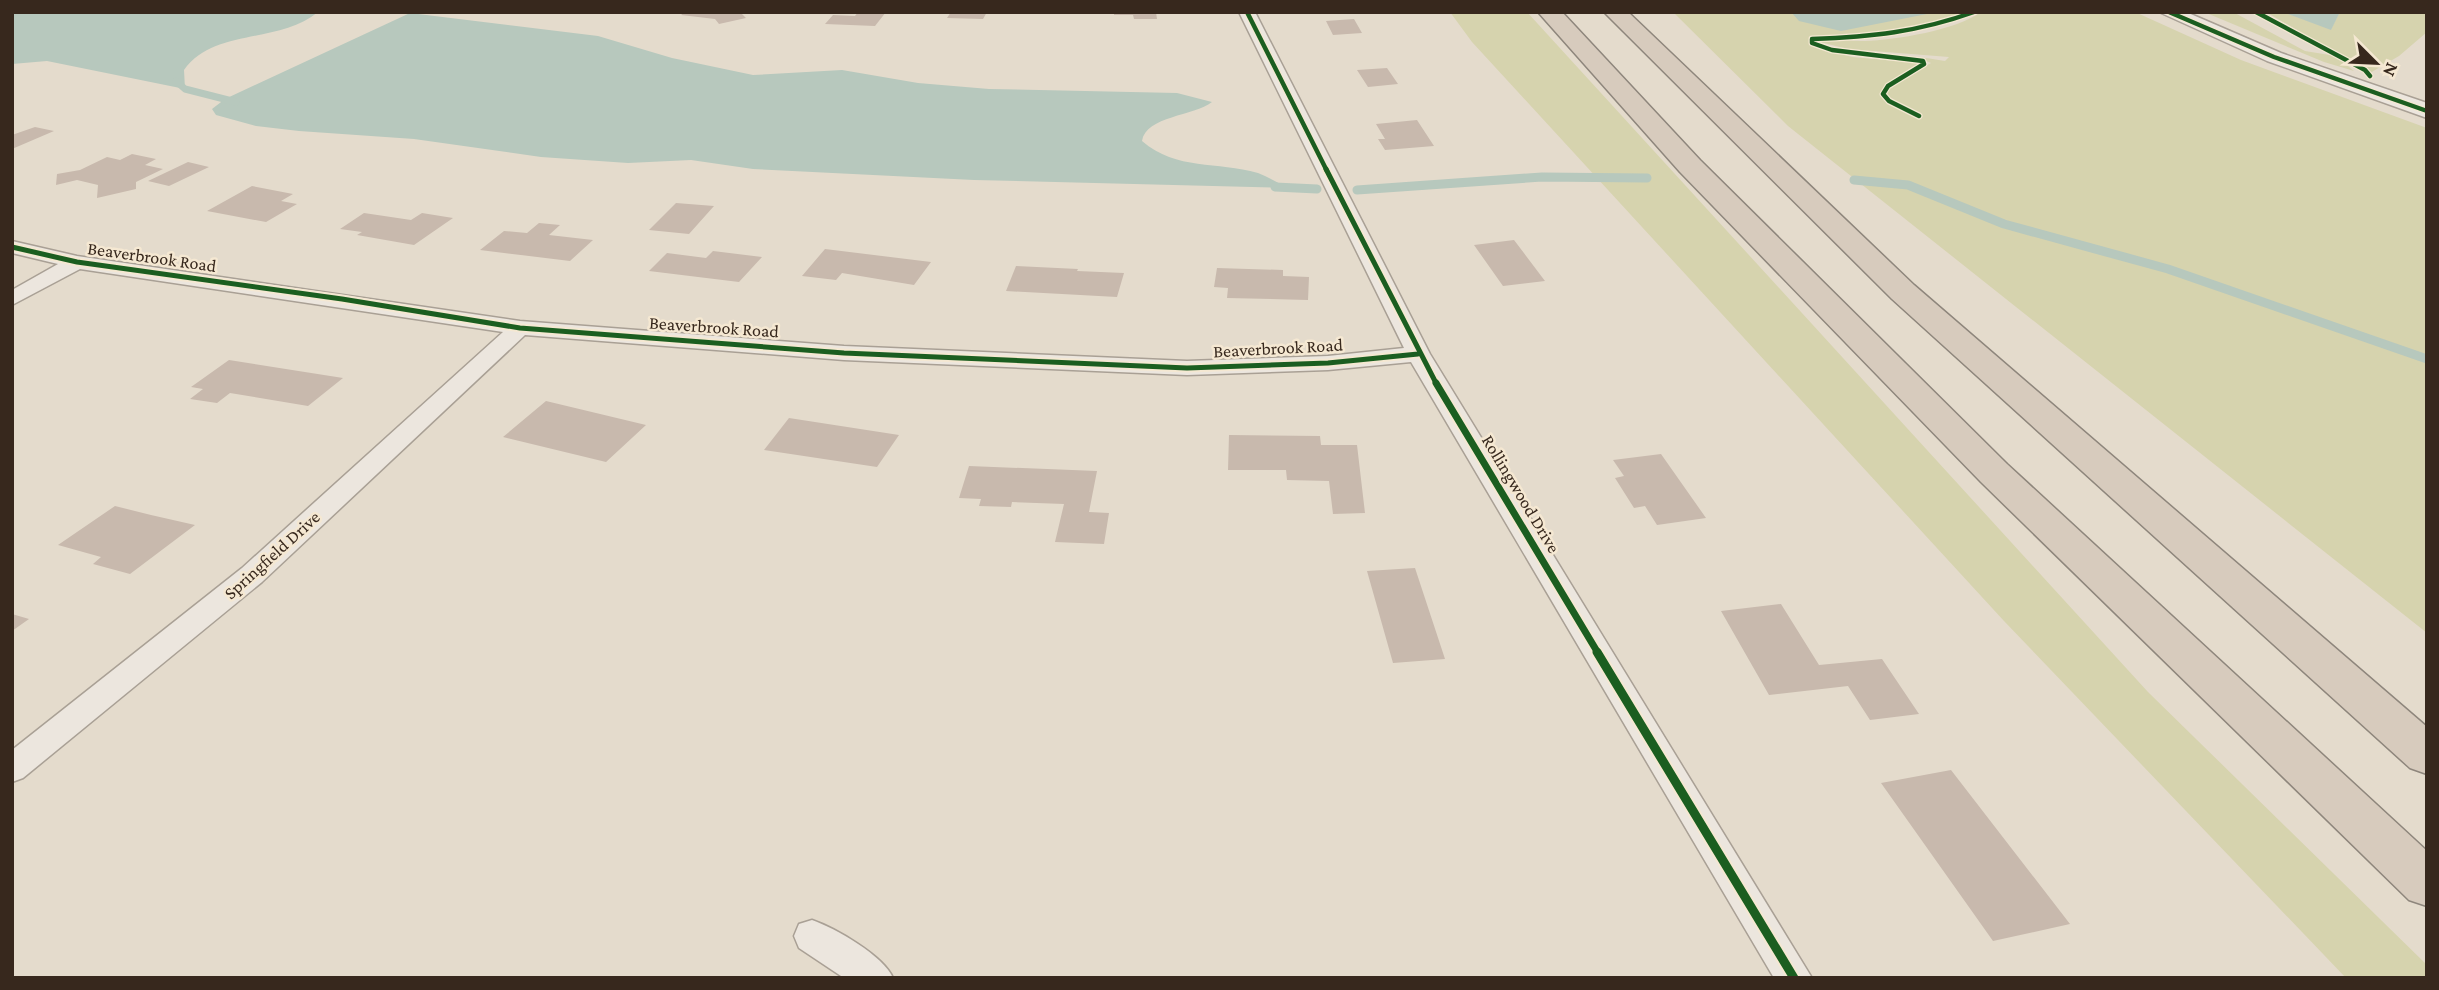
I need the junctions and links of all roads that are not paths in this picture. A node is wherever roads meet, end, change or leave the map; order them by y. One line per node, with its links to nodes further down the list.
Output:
1 (1247, 12): 10 (street, Rollingwood Drive)
2 (1549, 12): 13 (highway)
3 (1615, 12): 11 (highway)
4 (2169, 12): 5 (street)
5 (2427, 111)
6 (12, 247): 7 (street, Beaverbrook Road)
7 (77, 262): 8 (street); 9 (street, Beaverbrook Road)
8 (12, 299)
9 (520, 328): 10 (street, Beaverbrook Road); 12 (street, Springfield Drive)
10 (1418, 354): 16 (street, Rollingwood Drive)
11 (2427, 755)
12 (12, 769)
13 (2427, 884)
14 (812, 936): 15 (street)
15 (875, 978)
16 (1794, 978)

